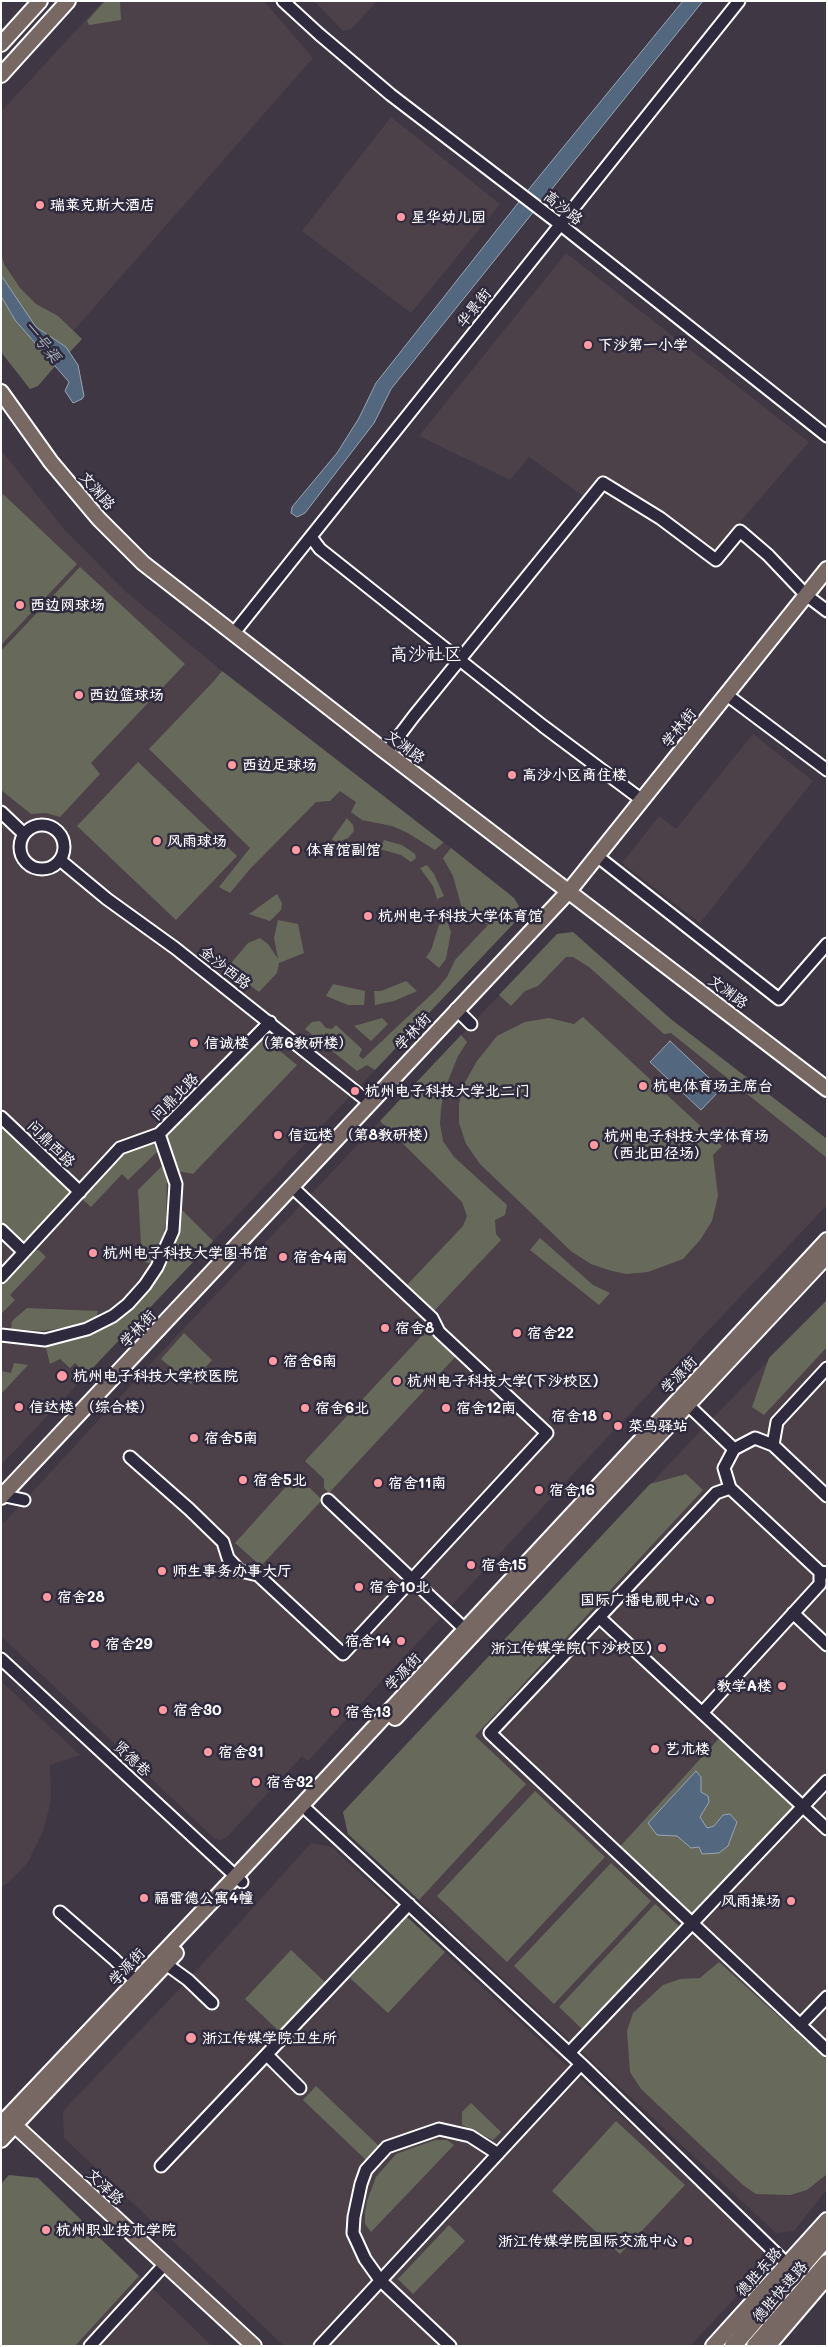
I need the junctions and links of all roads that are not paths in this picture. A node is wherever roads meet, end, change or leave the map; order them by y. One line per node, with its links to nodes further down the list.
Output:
1 (40, 1): 5 (main road)
2 (68, 1): 6 (main road)
3 (283, 1): 7 (street, 高沙路)
4 (739, 1): 7 (street, 华景街)
5 (1, 44)
6 (1, 75)
7 (560, 225): 9 (street, 高沙路); 10 (street, 华景街)
8 (1, 392): 14 (main road, 文渊路)
9 (827, 436)
10 (311, 537): 14 (street, 华景街); 15 (street)
11 (827, 569): 12 (main road, 学林街)
12 (806, 595): 13 (street); 15 (street); 16 (main road, 学林街)
13 (827, 611)
14 (233, 634): 17 (main road, 文渊路)
15 (461, 659): 17 (street); 19 (street)
16 (727, 695): 18 (street); 19 (main road, 学林街)
17 (386, 753): 24 (main road, 文渊路)
18 (827, 770)
19 (642, 800): 22 (main road, 学林街)
20 (1, 812): 21 (street)
21 (24, 834): 23 (street); 23 (street)
22 (597, 856): 24 (main road, 学林街); 25 (street)
23 (60, 860): 27 (street, 金沙西路)
24 (569, 891): 26 (main road, 学林街); 29 (main road, 文渊路)
25 (827, 944)
26 (456, 1010): 28 (street); 30 (main road, 学林街)
27 (270, 1022): 30 (street, 金沙西路); 32 (street, 问鼎北路)
28 (472, 1024)
29 (827, 1089)
30 (370, 1103): 33 (main road, 学林街)
31 (1, 1117): 34 (street, 问鼎西路)
32 (159, 1134): 34 (street); 40 (street, 问鼎北路)
33 (292, 1187): 47 (main road, 学林街); 52 (street)
34 (80, 1192): 37 (street)
35 (1, 1230): 37 (street)
36 (827, 1240): 55 (main road, 学源街)
37 (24, 1252): 39 (street)
38 (827, 1256): 42 (main road, 学源街)
39 (1, 1277)
40 (1, 1335)
41 (827, 1368): 43 (street)
42 (688, 1405): 44 (street); 55 (main road, 学源街)
43 (773, 1445): 44 (street); 48 (street)
44 (734, 1449): 46 (street)
45 (130, 1457): 52 (street)
46 (730, 1488): 51 (street); 54 (street)
47 (2, 1496): 49 (street)
48 (827, 1496)
49 (24, 1500)
50 (328, 1500): 52 (street)
51 (823, 1572): 53 (street)
52 (411, 1579): 55 (street)
53 (794, 1613): 56 (street); 58 (street)
54 (600, 1618): 58 (street); 66 (street)
55 (469, 1632): 61 (main road, 学源街); 63 (main road, 学源街)
56 (827, 1646)
57 (1, 1659): 63 (street, 贤德巷)
58 (702, 1713): 60 (street)
59 (827, 1781): 60 (street)
60 (803, 1807): 62 (street); 66 (street)
61 (308, 1811): 63 (main road, 学源街); 64 (street)
62 (827, 1829)
63 (239, 1879): 67 (main road, 学源街); 68 (main road, 学源街)
64 (409, 1904): 73 (street); 74 (street)
65 (60, 1912): 68 (street)
66 (692, 1924): 71 (street); 73 (street)
67 (166, 1964): 68 (main road, 学源街); 70 (street)
68 (139, 1985): 77 (main road, 学源街)
69 (827, 1996): 71 (street)
70 (212, 2003)
71 (800, 2025): 72 (street)
72 (827, 2050)
73 (569, 2053): 75 (street)
74 (267, 2055): 76 (street); 80 (street)
75 (581, 2064): 79 (street); 85 (street)
76 (300, 2088)
77 (6, 2120): 78 (main road, 学源街); 84 (main road, 文泽路)
78 (1, 2140)
79 (498, 2154): 87 (street); 87 (street)
80 (161, 2166)
81 (827, 2220): 85 (main road, 德胜东路)
82 (827, 2237): 93 (highway, 德胜快速路)
83 (827, 2263): 94 (highway, 德胜快速路)
84 (166, 2264): 88 (street); 89 (main road, 文泽路)
85 (788, 2265): 92 (main road, 德胜东路)
86 (827, 2277): 95 (main road)
87 (380, 2280): 90 (street); 91 (street)
88 (90, 2346)
89 (254, 2346)
90 (320, 2346)
91 (450, 2346)
92 (713, 2346)
93 (733, 2346)
94 (755, 2346)
95 (768, 2346)

